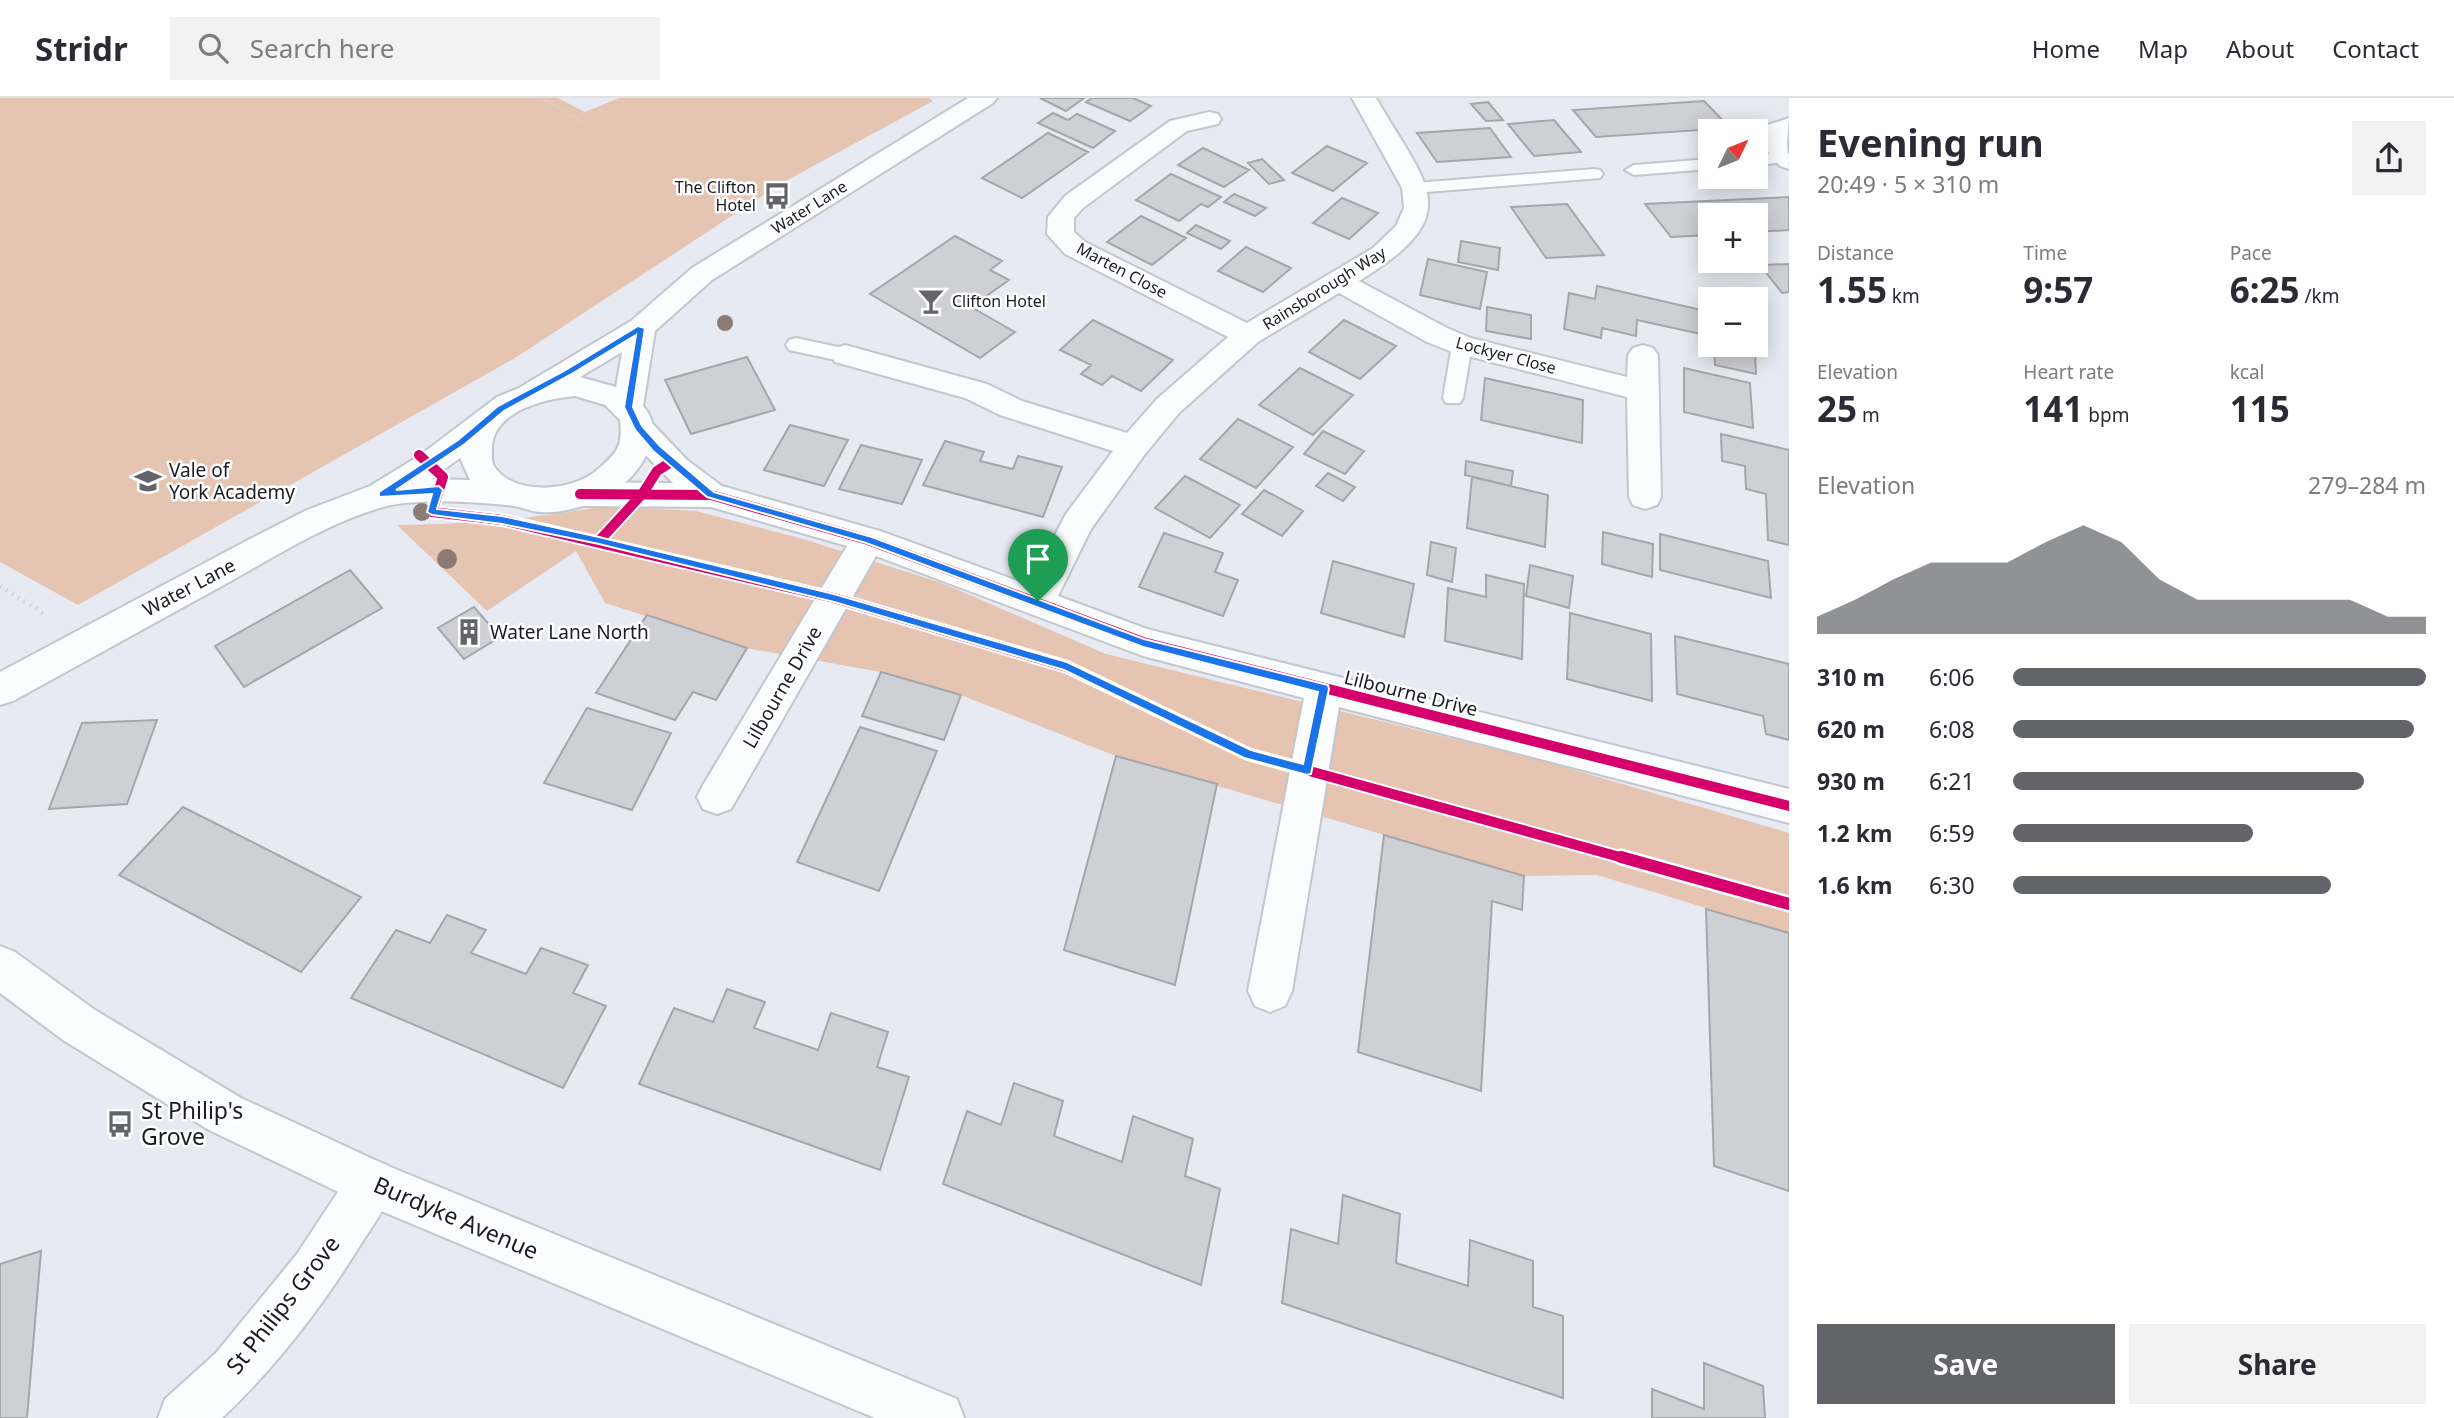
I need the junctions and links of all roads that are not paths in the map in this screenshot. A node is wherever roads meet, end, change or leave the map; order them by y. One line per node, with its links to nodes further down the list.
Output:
1 (985, 98): 12 (street, Water Lane)
2 (1364, 98): 10 (street)
3 (1208, 119): 13 (street, Marten Close)
4 (1789, 125): 5 (street)
5 (1787, 159): 6 (lane)
6 (1768, 160)
7 (1698, 165): 8 (lane)
8 (1634, 170)
9 (1594, 174): 10 (lane)
10 (1415, 188): 11 (street, Rainsborough Way)
11 (1340, 282): 13 (street, Rainsborough Way); 15 (street, Lockyer Close)
12 (641, 328): 19 (street, Water Lane); 21 (street)
13 (1248, 335): 23 (street, Rainsborough Way)
14 (796, 345): 16 (lane)
15 (1462, 345): 18 (street, Lockyer Close); 20 (lane)
16 (845, 355): 23 (street)
17 (1643, 355): 18 (street)
18 (1642, 391): 28 (street)
19 (531, 393): 21 (street); 22 (street)
20 (1453, 398)
21 (633, 417): 26 (street); 27 (street, Lilbourne Drive)
22 (489, 419): 24 (street, Water Lane); 25 (street)
23 (1134, 446): 30 (street, Rainsborough Way)
24 (382, 494): 25 (street, Water Lane); 32 (street, Water Lane)
25 (511, 494): 26 (street)
26 (580, 494): 27 (street, Lilbourne Drive)
27 (710, 495): 29 (street, Lilbourne Drive)
28 (1645, 497)
29 (868, 540): 30 (street, Lilbourne Drive); 33 (street, Lilbourne Drive)
30 (1038, 601): 31 (street, Lilbourne Drive)
31 (1324, 689): 34 (street, Lilbourne Drive); 36 (street, Lilbourne Drive)
32 (0, 690)
33 (718, 797)
34 (1789, 806)
35 (0, 967): 37 (street, Burdyke Avenue)
36 (1270, 990)
37 (372, 1183): 38 (street, St Philips Grove); 39 (street, Burdyke Avenue)
38 (184, 1418)
39 (938, 1418)

